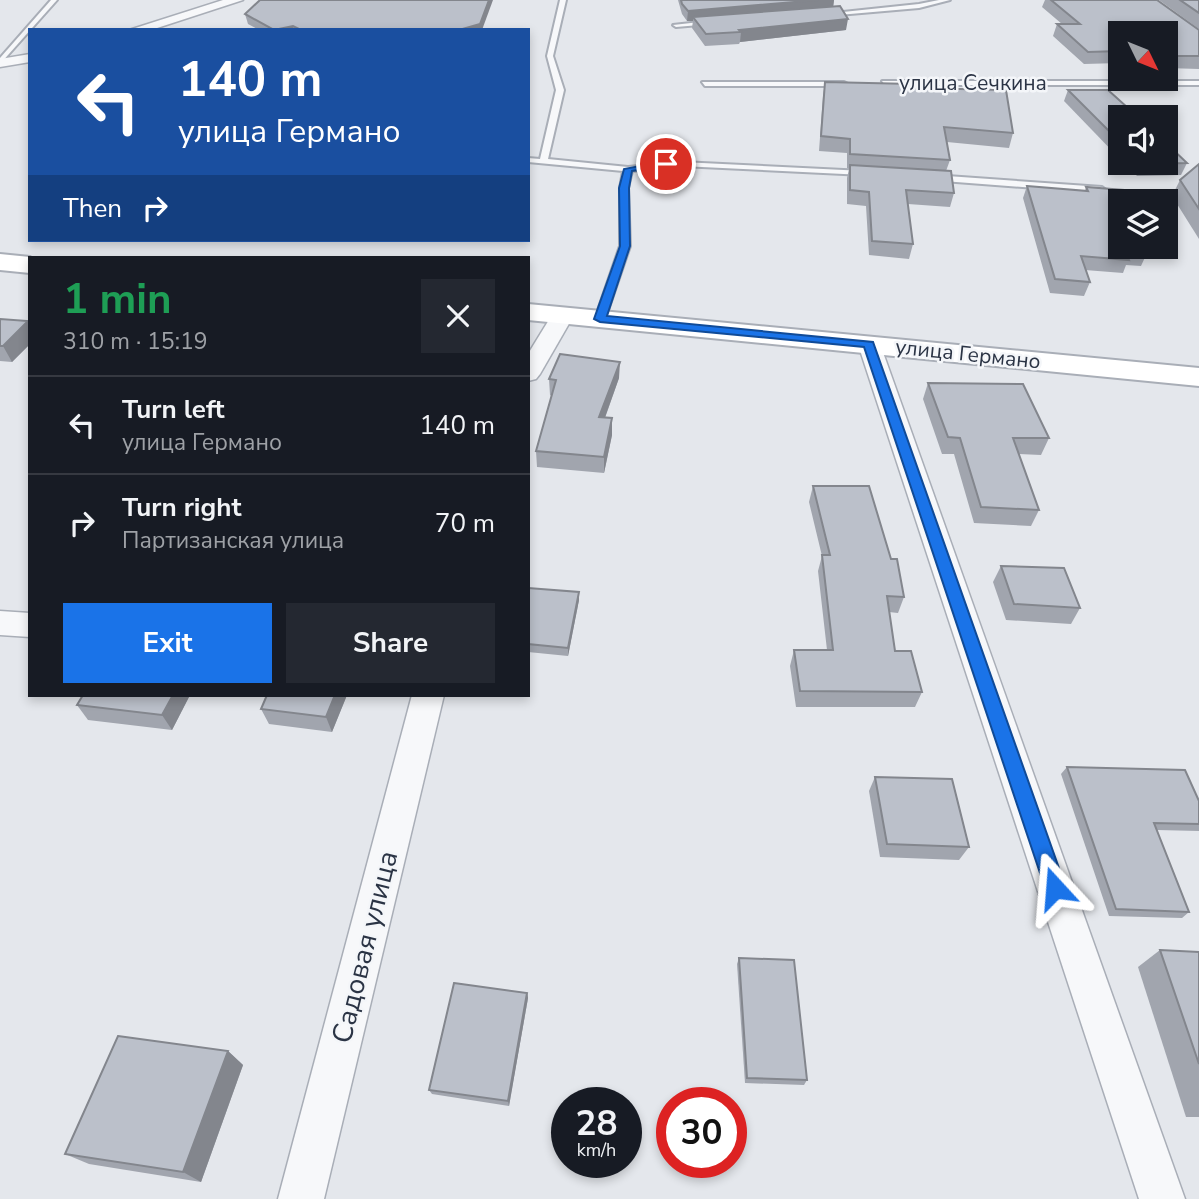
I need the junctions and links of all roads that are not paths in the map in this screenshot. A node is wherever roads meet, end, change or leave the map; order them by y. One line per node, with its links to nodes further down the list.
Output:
1 (54, 0): 8 (lane)
2 (237, 0): 9 (street)
3 (563, 0): 18 (lane)
4 (947, 0): 5 (lane)
5 (825, 14)
6 (716, 22): 7 (lane)
7 (676, 25)
8 (30, 28)
9 (143, 28)
10 (28, 30): 12 (lane)
11 (28, 58): 12 (street)
12 (0, 63)
13 (856, 83): 16 (lane)
14 (870, 83): 15 (lane, улица Сечкина)
15 (1199, 83)
16 (705, 84)
17 (530, 160): 18 (lane)
18 (544, 160): 19 (lane)
19 (628, 169): 20 (lane); 27 (lane)
20 (876, 174)
21 (916, 177): 22 (lane)
22 (1103, 190)
23 (0, 262): 24 (main road)
24 (28, 265)
25 (530, 312): 26 (main road, улица Германо)
26 (563, 315): 27 (main road, улица Германо); 29 (street)
27 (600, 319): 28 (main road, улица Германо)
28 (869, 344): 30 (main road, улица Германо); 35 (street)
29 (530, 371)
30 (1199, 376)
31 (0, 623): 32 (street)
32 (28, 625)
33 (428, 697): 34 (street, Садовая улица)
34 (302, 1199)
35 (1162, 1199)

